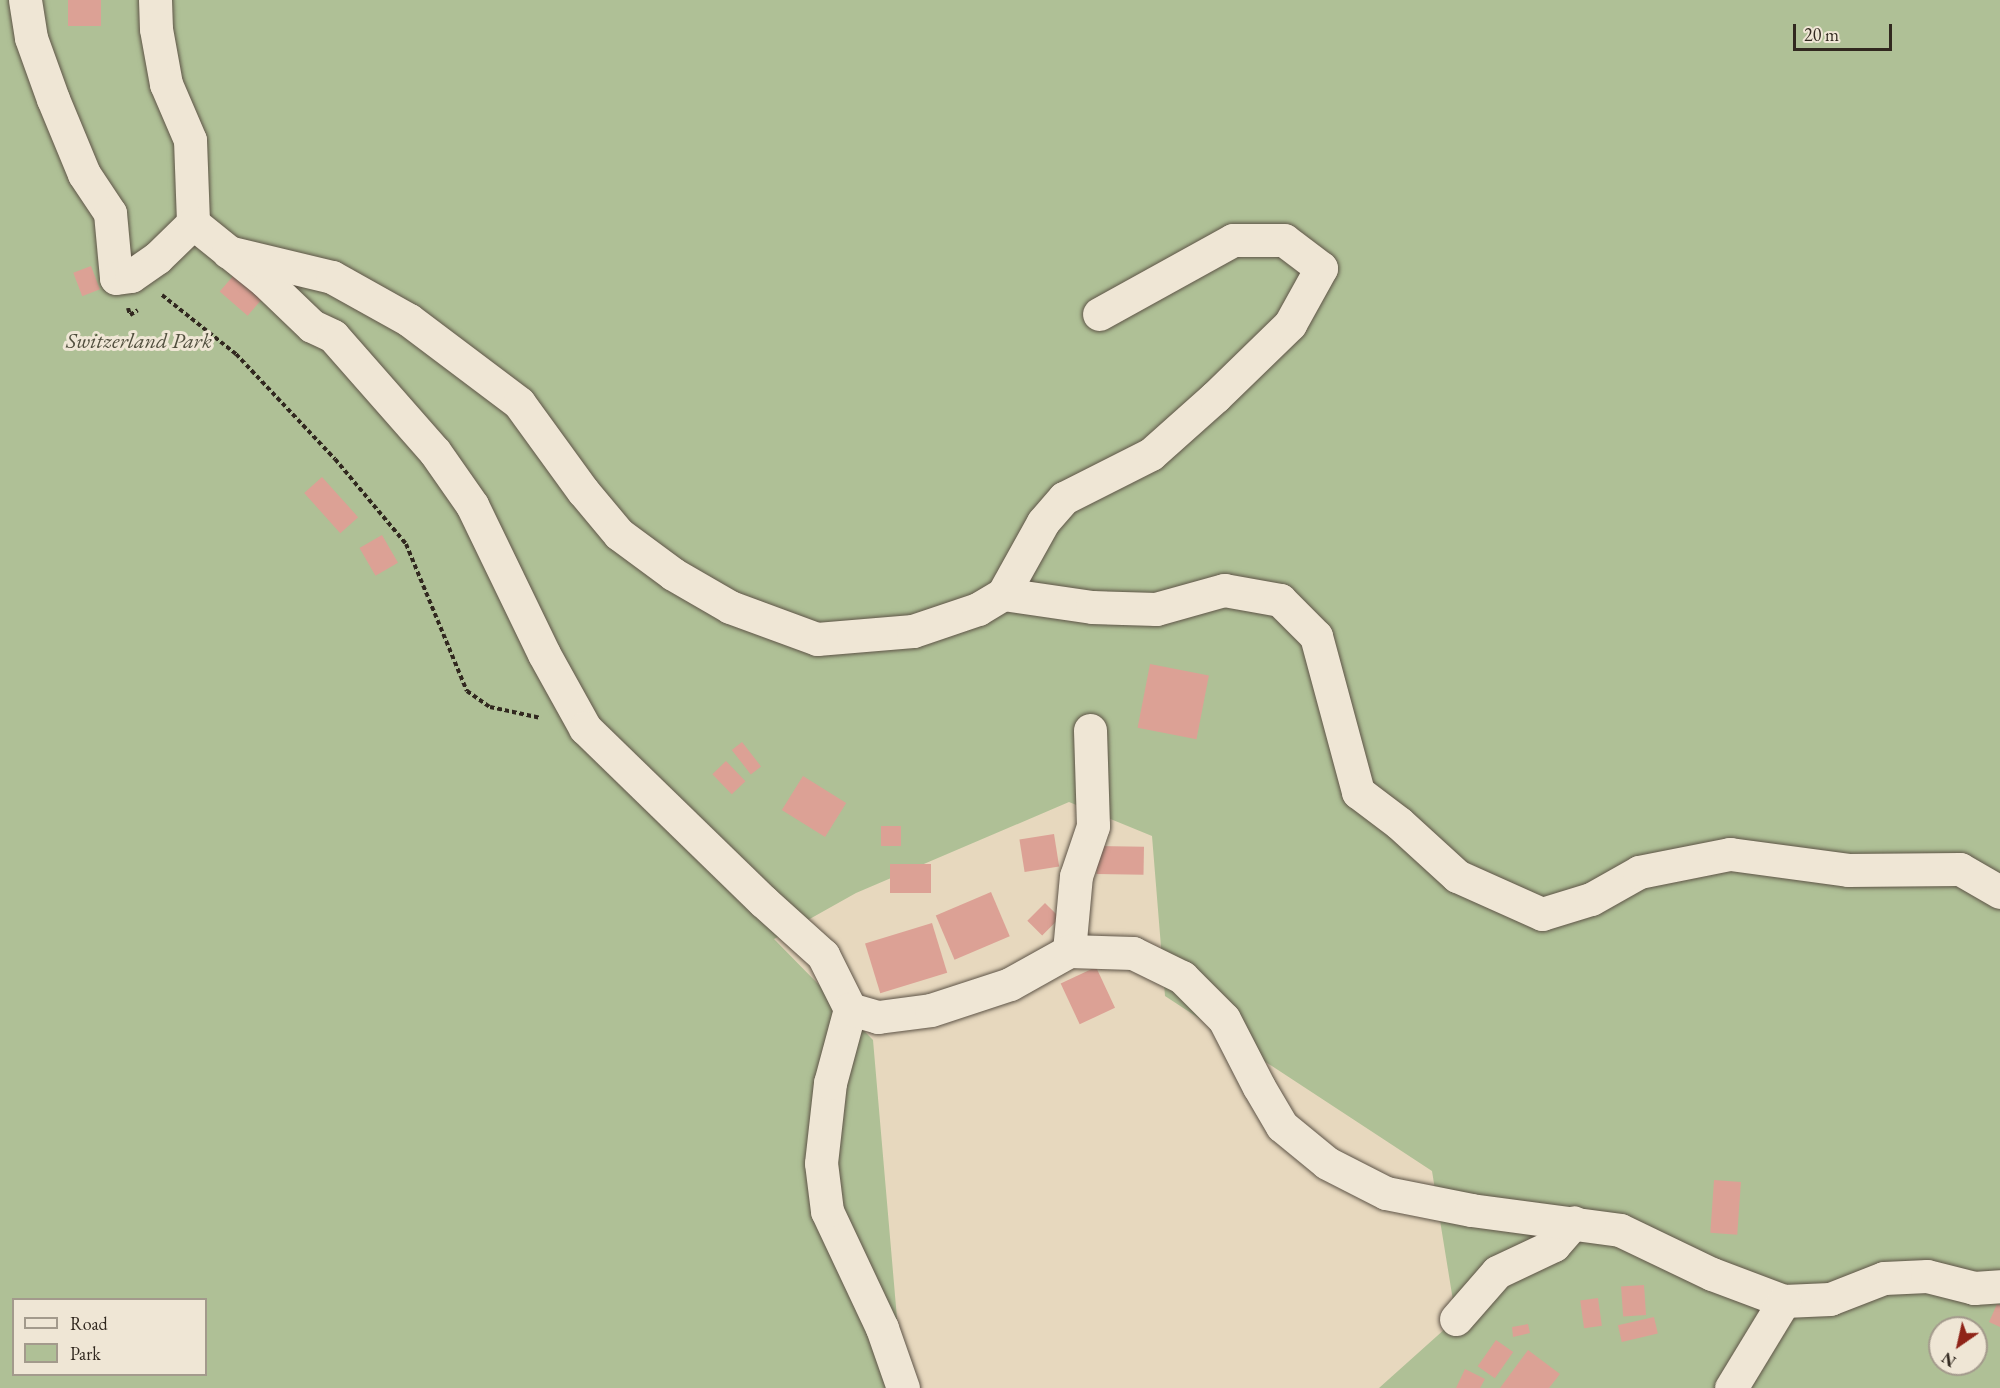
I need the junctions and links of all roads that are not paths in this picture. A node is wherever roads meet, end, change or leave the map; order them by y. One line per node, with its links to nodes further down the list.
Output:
1 (25, 0): 3 (street)
2 (155, 0): 3 (street)
3 (193, 224): 4 (street)
4 (228, 252): 6 (street); 10 (street)
5 (1099, 314): 6 (street)
6 (1003, 594): 8 (street)
7 (1090, 730): 9 (street)
8 (2000, 892)
9 (1069, 951): 10 (street); 11 (street)
10 (850, 1009): 15 (street)
11 (1574, 1222): 13 (street); 14 (street)
12 (2000, 1286): 13 (street)
13 (1784, 1301): 16 (street)
14 (1456, 1319)
15 (903, 1388)
16 (1731, 1388)

